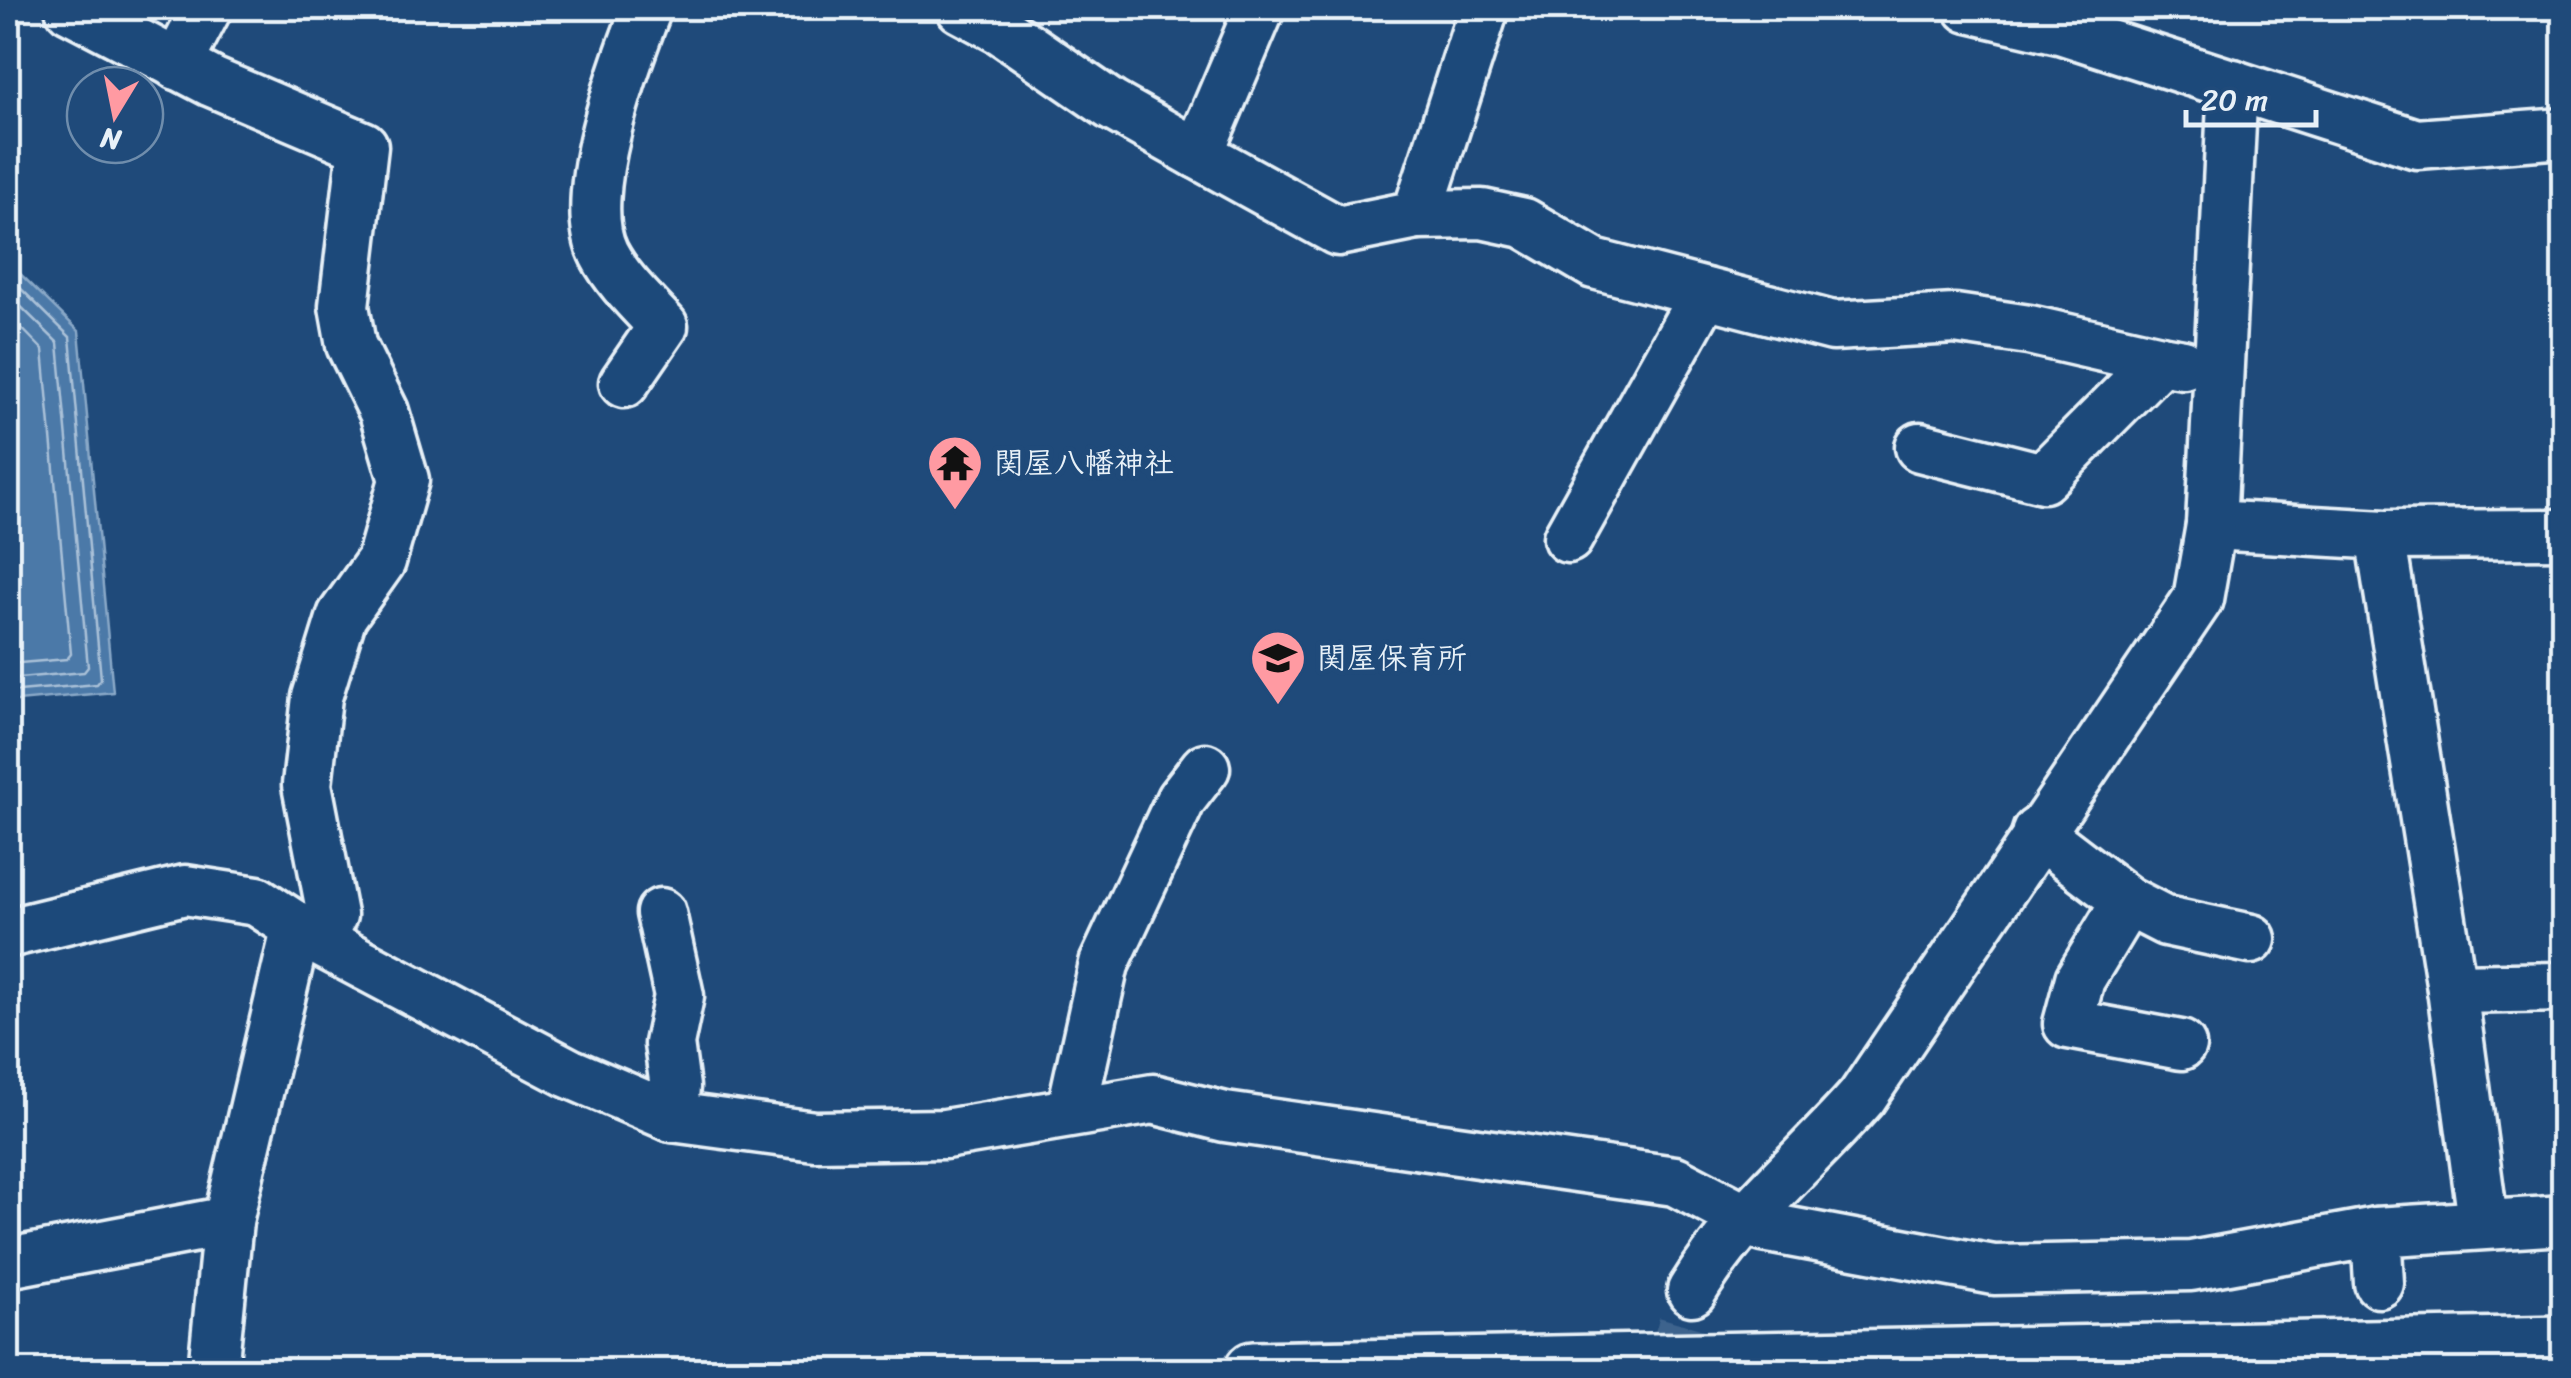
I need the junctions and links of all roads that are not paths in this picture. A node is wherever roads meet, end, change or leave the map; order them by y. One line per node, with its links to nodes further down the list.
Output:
1 (70, 8): 8 (street)
2 (207, 8): 8 (street)
3 (646, 8): 16 (street)
4 (961, 8): 11 (street)
5 (1260, 8): 11 (street)
6 (1484, 8): 12 (street)
7 (1969, 8): 9 (street)
8 (178, 65): 27 (street)
9 (2233, 84): 10 (street); 15 (street)
10 (2564, 132)
11 (1198, 154): 12 (street)
12 (1417, 216): 13 (street)
13 (1705, 292): 14 (street); 21 (street)
14 (2160, 360): 15 (street); 17 (street)
15 (2219, 369): 18 (street)
16 (624, 384)
17 (1920, 446)
18 (2210, 525): 20 (street); 23 (street)
19 (2564, 534): 20 (street)
20 (2380, 535): 30 (street)
21 (1568, 538)
22 (1205, 768): 32 (street)
23 (2037, 832): 24 (street); 34 (street)
24 (2128, 901): 28 (street); 31 (street)
25 (661, 913): 33 (street)
26 (8, 932): 27 (street)
27 (306, 933): 33 (street); 36 (street)
28 (2251, 939)
29 (2564, 987): 30 (street)
30 (2452, 989): 37 (street)
31 (2180, 1045)
32 (1072, 1109): 33 (street); 34 (street)
33 (672, 1117)
34 (1743, 1217): 38 (street); 41 (street)
35 (2564, 1220): 37 (street)
36 (228, 1222): 39 (street); 43 (street)
37 (2483, 1222): 38 (street)
38 (2376, 1232): 40 (street)
39 (8, 1262)
40 (2379, 1284)
41 (1692, 1291)
42 (2564, 1344): 44 (highway)
43 (213, 1370)
44 (1253, 1370)

